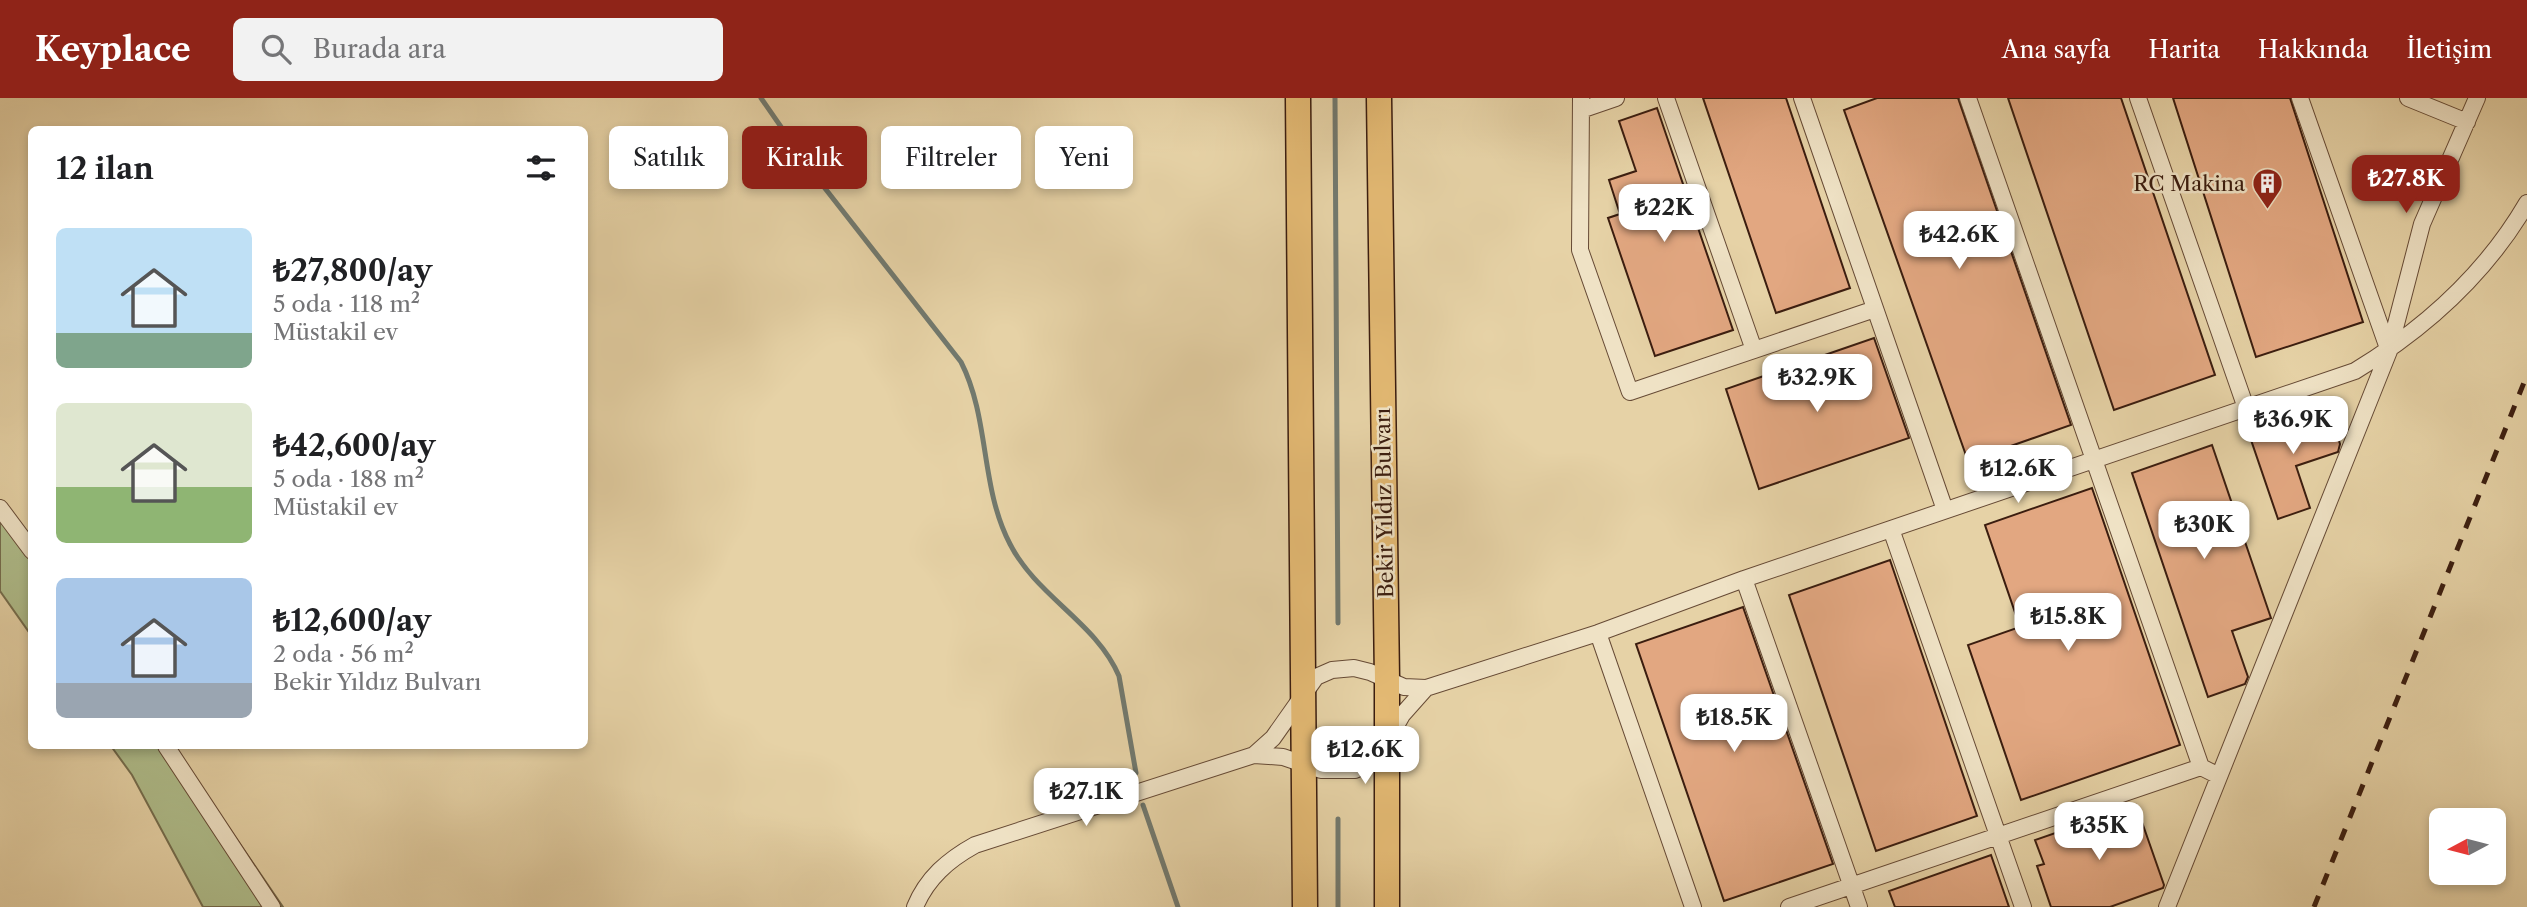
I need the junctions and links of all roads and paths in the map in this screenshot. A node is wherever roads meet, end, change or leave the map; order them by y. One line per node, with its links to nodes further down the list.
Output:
1 (1298, 98): 27 (main road)
2 (1379, 98): 25 (main road, Bekir Yıldız Bulvarı)
3 (1616, 98): 11 (street)
4 (1666, 98): 15 (street)
5 (1802, 98): 14 (street)
6 (1968, 98): 18 (street)
7 (2138, 98): 17 (street)
8 (2300, 98): 16 (street)
9 (2408, 98): 12 (street)
10 (2477, 98): 12 (street)
11 (1581, 104): 15 (street)
12 (2467, 122): 16 (street)
13 (2527, 203): 16 (street)
14 (1875, 309): 15 (street); 20 (street)
15 (1754, 350)
16 (2389, 351): 17 (street); 33 (street)
17 (2246, 408): 18 (street)
18 (2094, 460): 20 (street); 32 (street)
19 (0, 508): 22 (street)
20 (1945, 510): 21 (street)
21 (1891, 529): 23 (street); 34 (street)
22 (28, 546)
23 (1745, 579): 24 (street); 35 (street)
24 (1598, 633): 26 (street); 40 (street)
25 (1387, 680): 26 (street); 27 (street); 28 (main road, Bekir Yıldız Bulvarı)
26 (1426, 688): 28 (street)
27 (1303, 695): 30 (street); 31 (main road)
28 (1385, 745): 31 (street); 39 (main road, Bekir Yıldız Bulvarı)
29 (168, 749): 36 (street)
30 (1254, 755): 31 (street); 37 (street)
31 (1303, 766): 38 (main road)
32 (2202, 767): 33 (street); 34 (street)
33 (2219, 776): 44 (street)
34 (1998, 836): 35 (street); 43 (street)
35 (1852, 886): 41 (street); 42 (street)
36 (272, 907)
37 (915, 907)
38 (1305, 907)
39 (1387, 907)
40 (1693, 907)
41 (1789, 907)
42 (1859, 907)
43 (2023, 907)
44 (2167, 907)

